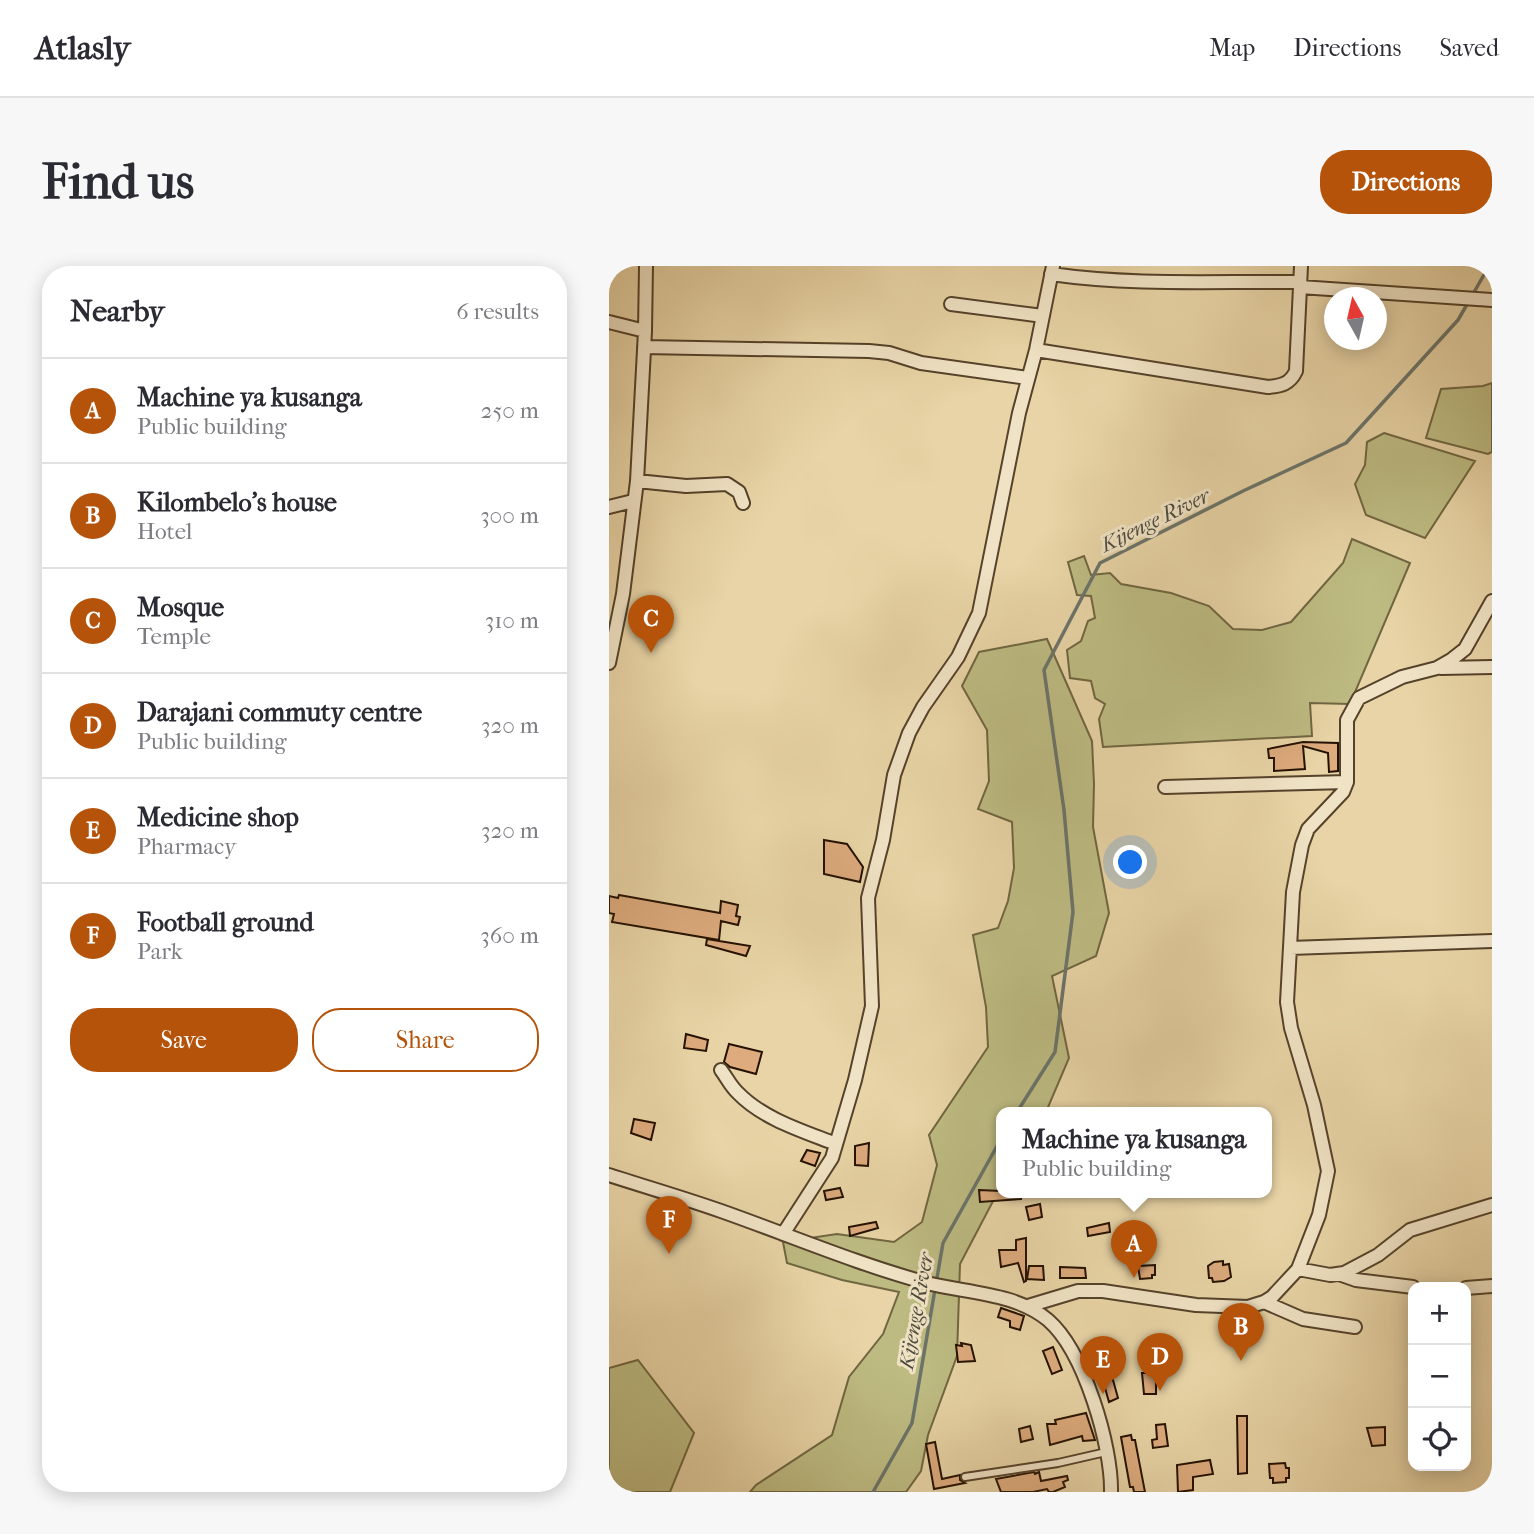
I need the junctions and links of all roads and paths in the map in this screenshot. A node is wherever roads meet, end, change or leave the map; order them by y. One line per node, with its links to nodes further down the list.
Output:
1 (646, 266): 9 (street)
2 (1301, 266): 4 (street)
3 (1052, 270): 4 (street); 7 (street)
4 (1300, 285): 5 (street); 11 (street)
5 (1492, 300)
6 (951, 304): 7 (street)
7 (1043, 316): 11 (street)
8 (609, 322): 9 (street)
9 (645, 331): 10 (street)
10 (644, 347): 12 (street); 13 (street)
11 (1036, 350): 12 (street)
12 (1028, 378): 26 (street)
13 (637, 481): 14 (street); 15 (street)
14 (633, 501): 16 (street); 18 (street)
15 (743, 503)
16 (609, 507)
17 (1492, 601): 20 (street)
18 (609, 663)
19 (1492, 667): 20 (street)
20 (1437, 668): 21 (street)
21 (1347, 782): 22 (street); 24 (street)
22 (1165, 787)
23 (1492, 941): 24 (street)
24 (1290, 947): 30 (street)
25 (721, 1070): 26 (street)
26 (836, 1144): 29 (street)
27 (609, 1175): 29 (street)
28 (1492, 1205): 31 (street)
29 (783, 1234): 36 (street)
30 (1298, 1269): 31 (street); 35 (street)
31 (1339, 1274): 32 (street)
32 (1408, 1286)
33 (1492, 1286): 34 (street)
34 (1471, 1288)
35 (1264, 1302): 36 (street); 37 (street)
36 (1028, 1306): 38 (street)
37 (1355, 1327)
38 (1106, 1452): 39 (lane); 40 (street)
39 (965, 1477)
40 (1112, 1489)

